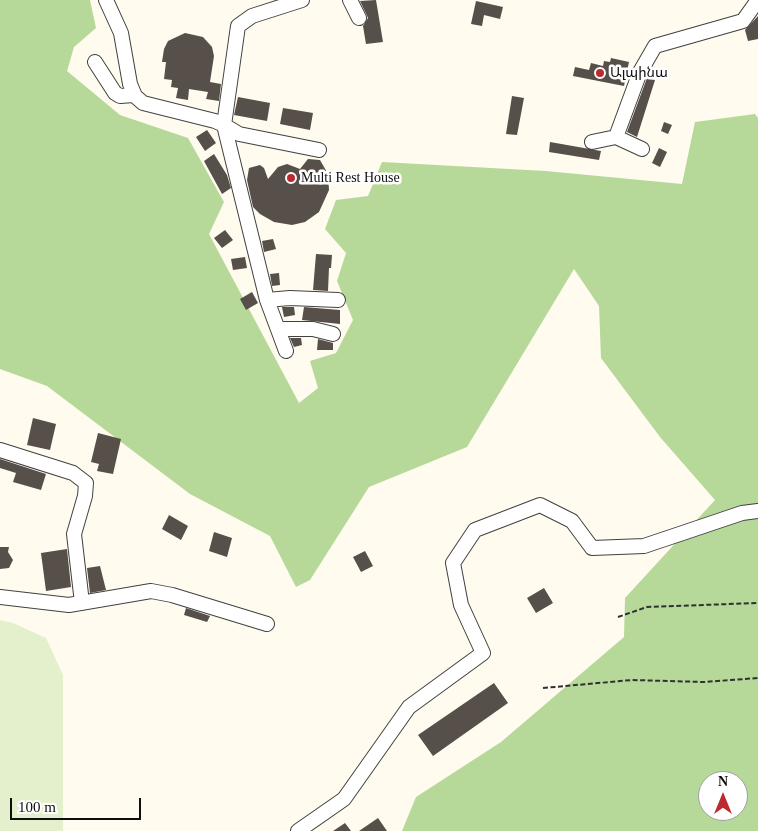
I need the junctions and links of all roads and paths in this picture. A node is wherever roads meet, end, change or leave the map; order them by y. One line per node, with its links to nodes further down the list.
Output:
1 (106, 0): 7 (street)
2 (302, 0): 8 (street)
3 (350, 0): 5 (street)
4 (758, 0): 9 (street)
5 (360, 18)
6 (95, 62): 7 (street)
7 (134, 94): 8 (street)
8 (224, 125): 12 (street); 13 (street)
9 (616, 138): 10 (street); 11 (street)
10 (592, 142)
11 (642, 149)
12 (320, 150)
13 (267, 300): 14 (street); 15 (street)
14 (338, 300)
15 (278, 329): 16 (street); 17 (street)
16 (333, 334)
17 (286, 351)
18 (0, 450): 21 (street)
19 (758, 511): 27 (street)
20 (0, 597): 21 (street)
21 (82, 603): 24 (street)
22 (758, 603): 23 (path)
23 (618, 618)
24 (267, 624)
25 (758, 678): 26 (path)
26 (543, 688)
27 (298, 831)

